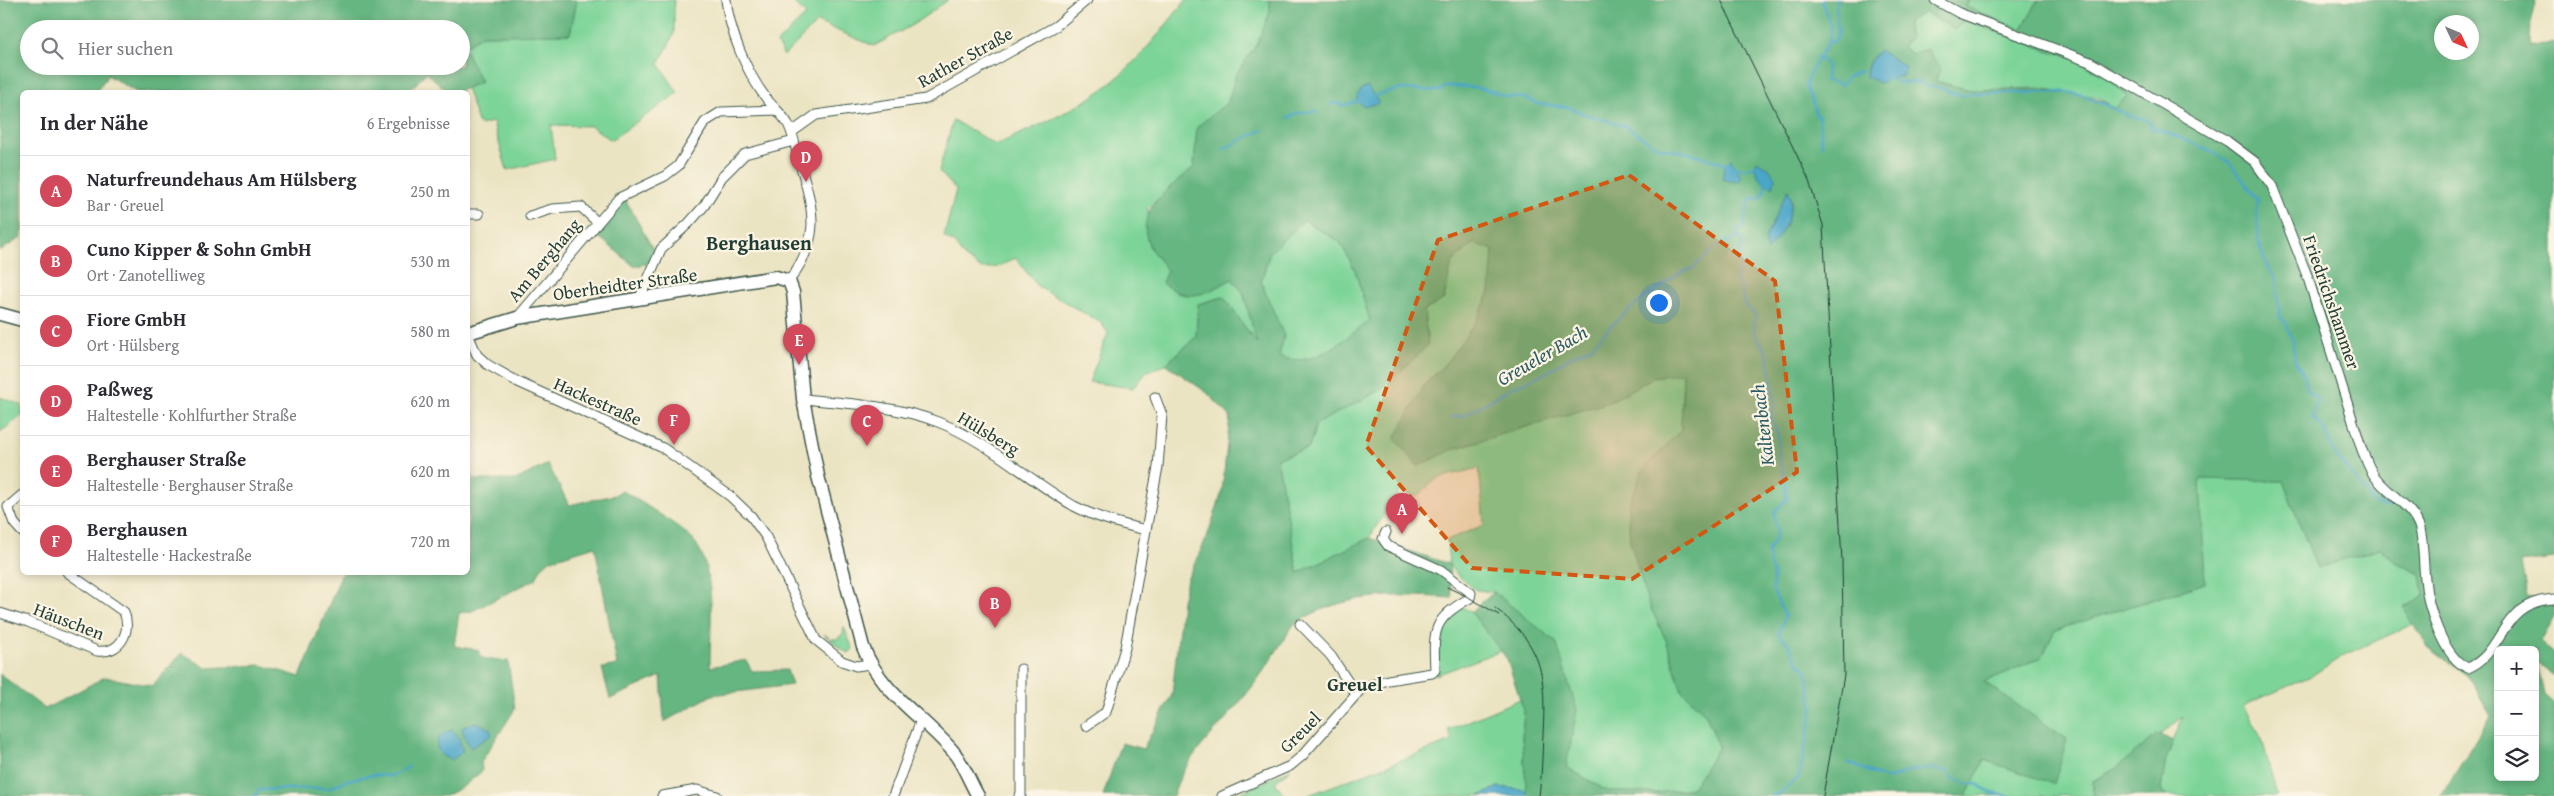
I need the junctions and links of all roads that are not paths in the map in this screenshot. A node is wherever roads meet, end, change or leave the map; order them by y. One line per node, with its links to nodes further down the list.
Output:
1 (726, 0): 4 (street)
2 (1087, 0): 5 (street, Rather Straße)
3 (1935, 0): 25 (street, Friedrichshammer)
4 (777, 110): 5 (street); 9 (street, Am Berghang)
5 (793, 137): 10 (street); 11 (street)
6 (470, 214): 7 (street)
7 (479, 214)
8 (530, 216): 9 (street, Am Berghang)
9 (597, 222): 13 (street, Am Berghang)
10 (789, 281): 11 (street, Oberheidter Straße); 18 (street)
11 (639, 300): 13 (street, Oberheidter Straße)
12 (0, 314): 14 (street)
13 (516, 318): 15 (street, Oberheidter Straße)
14 (20, 319)
15 (470, 333)
16 (470, 339): 28 (street, Hackestraße)
17 (1155, 397): 22 (street)
18 (803, 399): 22 (street, Hülsberg); 28 (street)
19 (20, 496): 20 (street)
20 (4, 508): 21 (street)
21 (20, 530)
22 (1146, 530): 32 (street)
23 (1386, 532): 30 (street, Greuel)
24 (71, 575): 26 (street, Häuschen)
25 (2554, 599)
26 (0, 613)
27 (1300, 624): 30 (street)
28 (870, 664): 31 (street)
29 (1021, 669): 37 (street)
30 (1356, 694): 38 (street, Greuel)
31 (921, 720): 35 (street); 36 (street)
32 (1086, 726)
33 (662, 796): 34 (street)
34 (717, 796)
35 (893, 796)
36 (978, 796)
37 (1019, 796)
38 (1222, 796)

